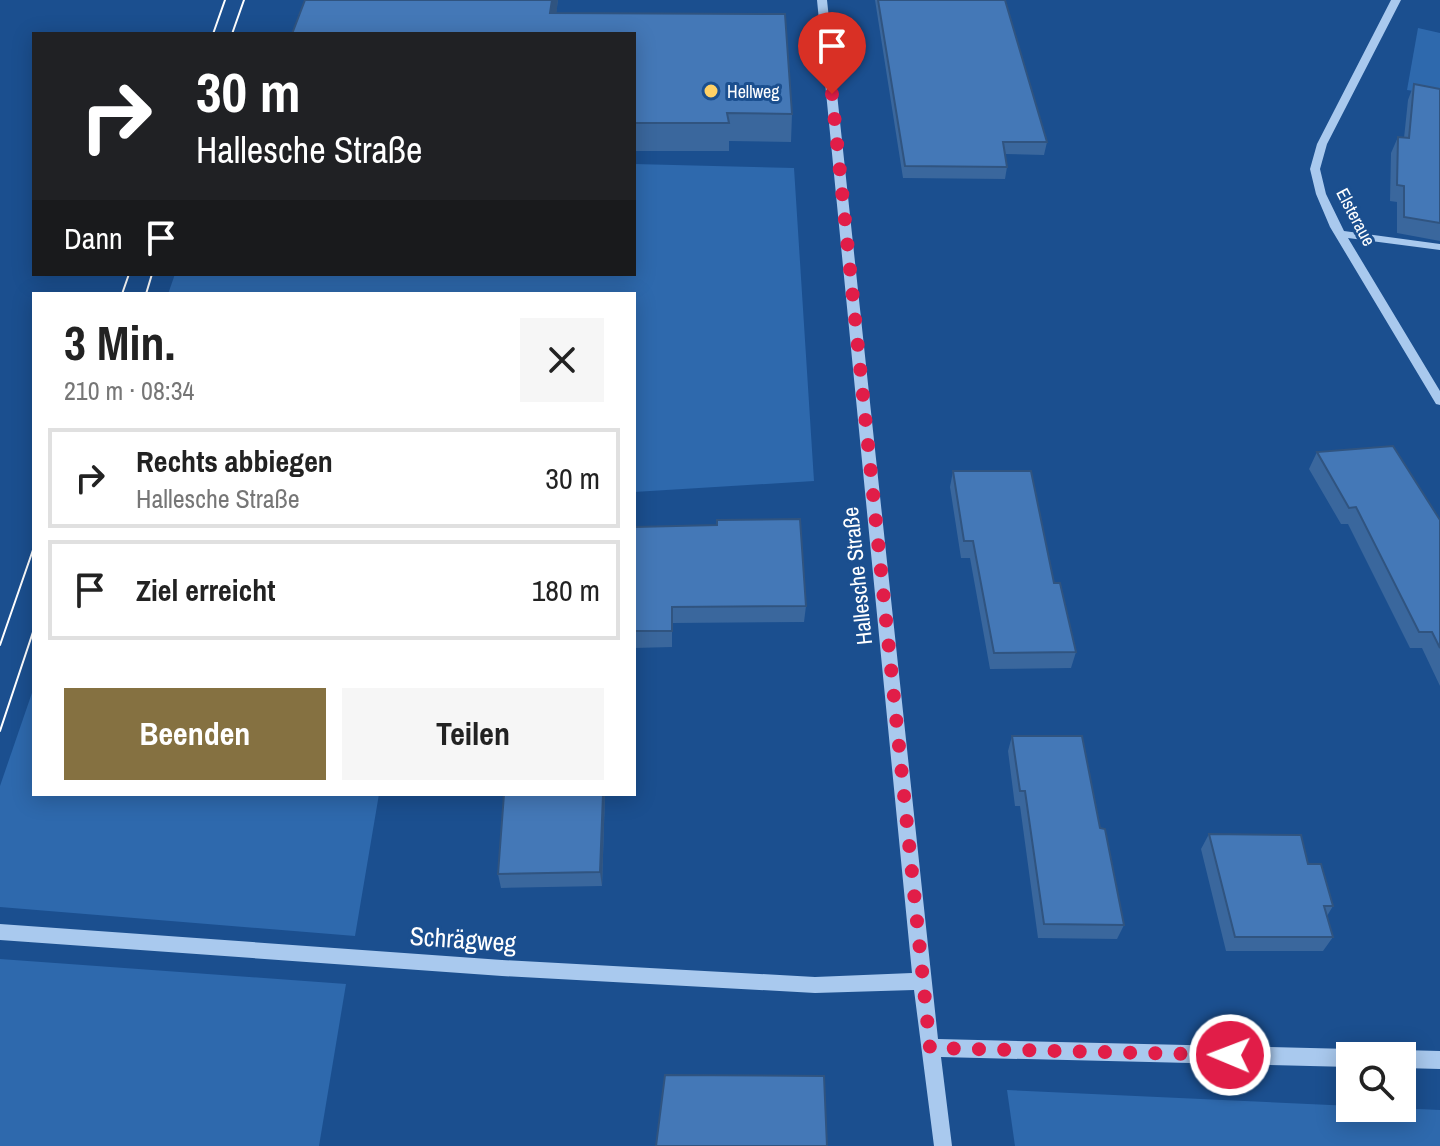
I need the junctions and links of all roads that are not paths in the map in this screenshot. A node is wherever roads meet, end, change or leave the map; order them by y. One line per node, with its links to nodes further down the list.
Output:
1 (822, 0): 7 (street, Hallesche Straße)
2 (1396, 0): 3 (street, Elsteraue)
3 (1341, 234): 4 (street); 5 (street, Elsteraue)
4 (1440, 247)
5 (1440, 401)
6 (0, 932): 7 (street, Schrägweg)
7 (922, 981): 8 (street, Hallesche Straße)
8 (930, 1048): 9 (street); 12 (street, Hallesche Straße)
9 (1336, 1058)
10 (1416, 1059): 11 (street)
11 (1440, 1060)
12 (943, 1146)

